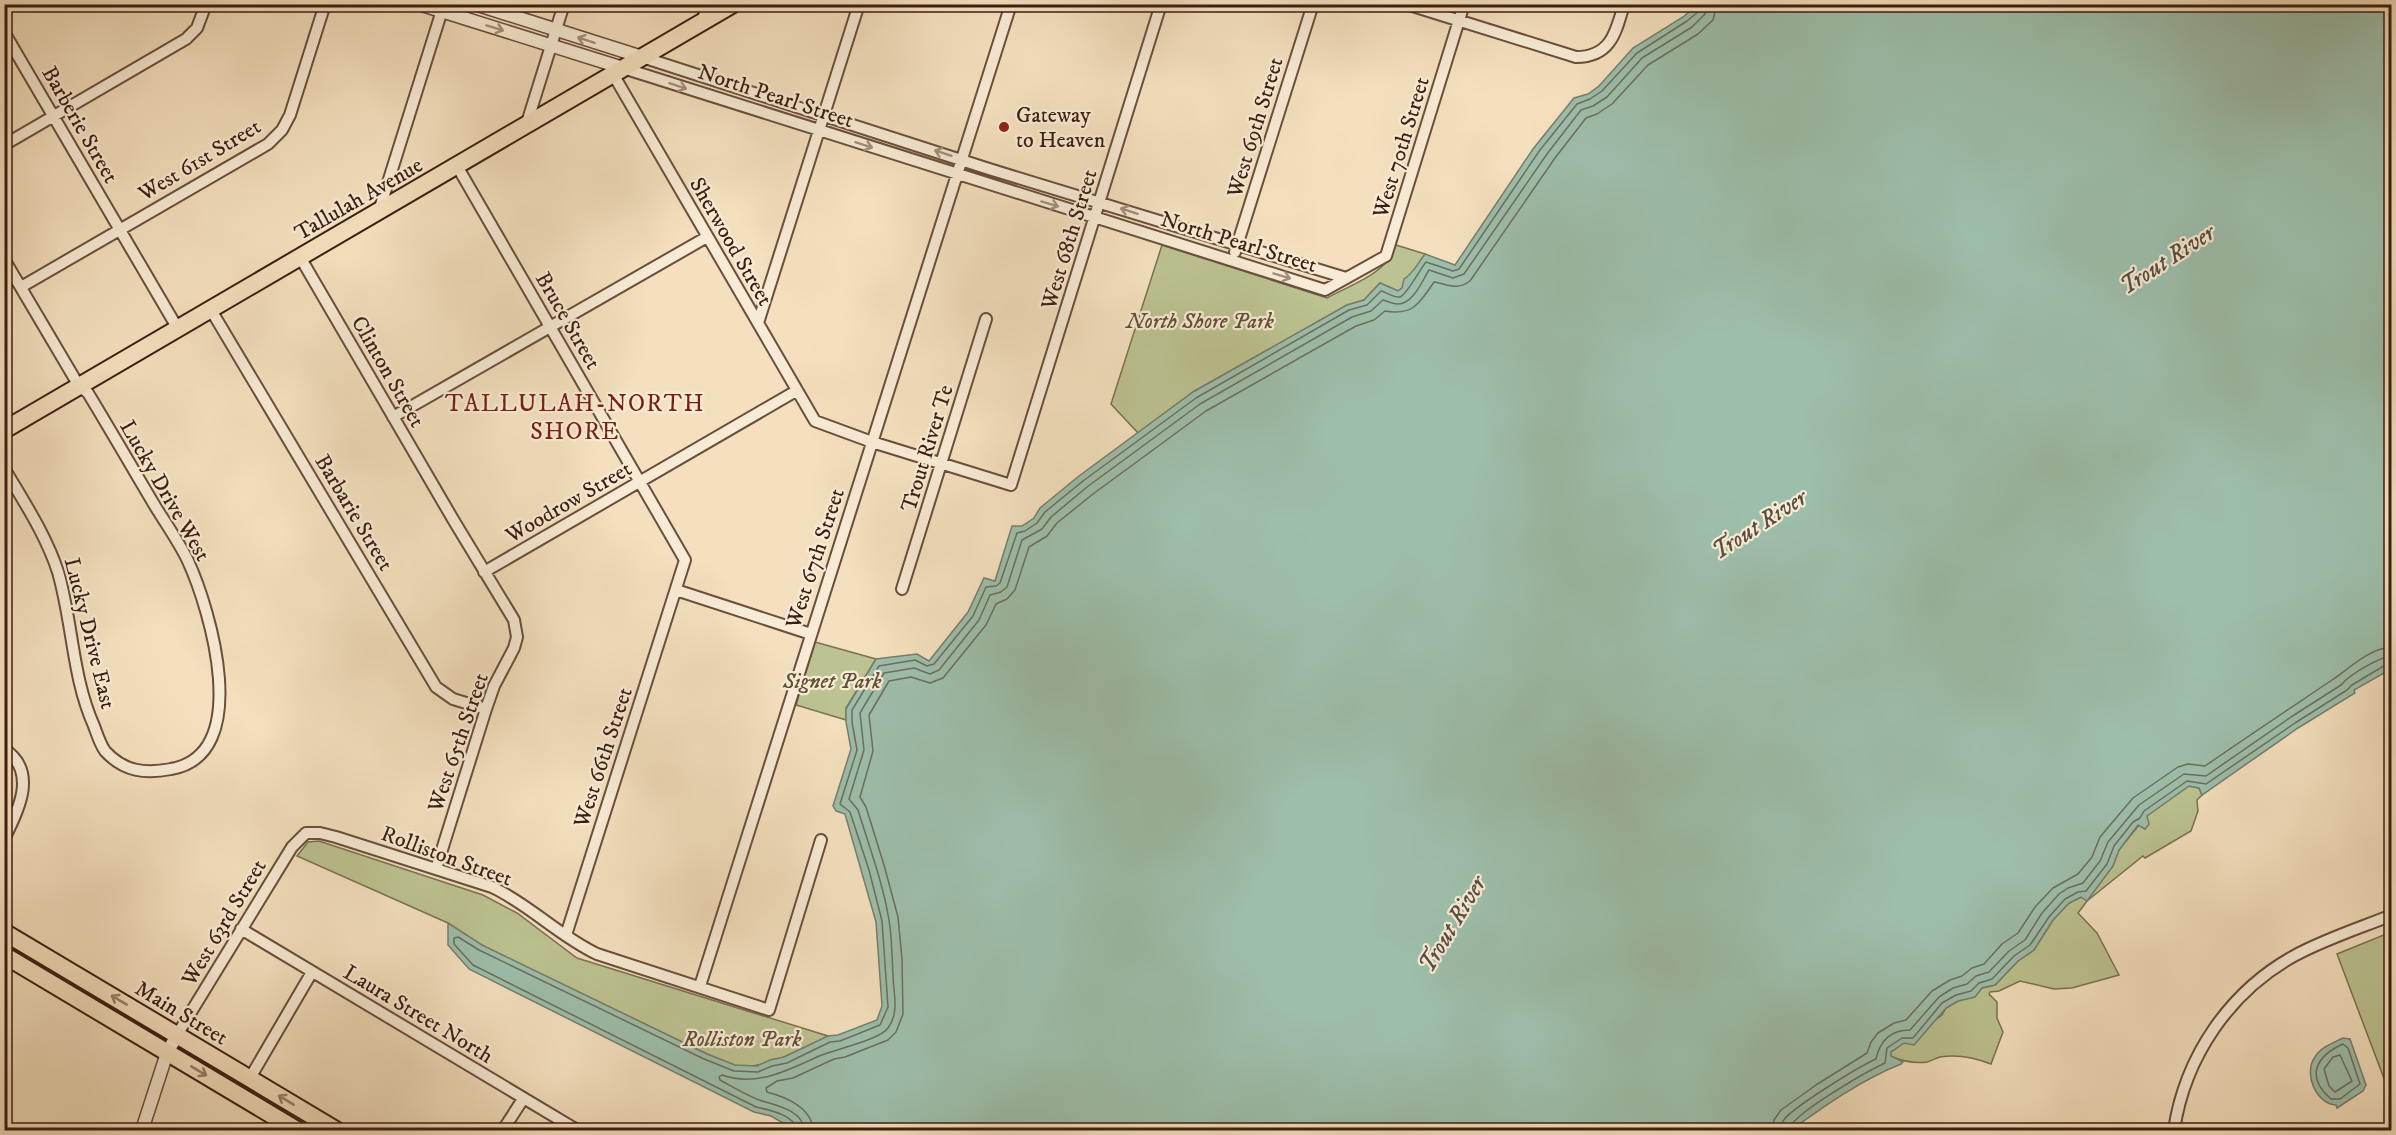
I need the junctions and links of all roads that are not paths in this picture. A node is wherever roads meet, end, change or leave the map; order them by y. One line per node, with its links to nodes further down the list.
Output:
1 (207, 4): 24 (street)
2 (325, 4): 34 (street, West 61st Street)
3 (419, 4): 15 (street, North Pearl Street)
4 (475, 4): 18 (street, North Pearl Street)
5 (564, 4): 18 (street)
6 (708, 4): 17 (street)
7 (733, 4): 17 (main road, Tallulah Avenue)
8 (859, 4): 23 (street)
9 (1011, 4): 28 (street, West 67th Street)
10 (1161, 4): 31 (street, West 68th Street)
11 (1313, 4): 36 (street, West 69th Street)
12 (1406, 4): 16 (street)
13 (1464, 4): 16 (street, West 70th Street)
14 (1624, 4): 16 (street)
15 (443, 8): 20 (street, North Pearl Street, one-way to 20); 32 (street)
16 (1459, 21): 40 (street, West 70th Street)
17 (702, 23): 21 (main road, Tallulah Avenue)
18 (556, 30): 20 (street); 21 (street, North Pearl Street, one-way to 18)
19 (4, 32): 24 (street, Barberie Street)
20 (551, 45): 22 (street, North Pearl Street); 25 (street)
21 (642, 57): 22 (main road, Tallulah Avenue); 23 (street, North Pearl Street)
22 (618, 71): 25 (main road, Tallulah Avenue); 26 (street, North Pearl Street, one-way to 26); 35 (street, Sherwood Street)
23 (824, 115): 26 (street); 28 (street, North Pearl Street, one-way to 23)
24 (53, 117): 27 (street); 34 (street, Barberie Street)
25 (526, 126): 29 (main road, Tallulah Avenue)
26 (819, 131): 30 (street, North Pearl Street, one-way to 30); 44 (street)
27 (4, 145)
28 (962, 160): 30 (street, West 67th Street); 31 (street, North Pearl Street)
29 (457, 166): 32 (main road, Tallulah Avenue); 45 (street, Bruce Street)
30 (957, 175): 33 (street, North Pearl Street, one-way to 33); 51 (street, West 67th Street)
31 (1100, 202): 33 (street, West 68th Street); 36 (street, North Pearl Street, one-way to 31)
32 (379, 212): 37 (main road, Tallulah Avenue)
33 (1095, 218): 39 (street, North Pearl Street); 52 (street, West 68th Street)
34 (120, 229): 41 (street, West 61st Street); 46 (street, Barberie Street)
35 (707, 237): 44 (street, Sherwood Street); 45 (street)
36 (1237, 246): 39 (street, West 69th Street); 40 (street, North Pearl Street)
37 (300, 257): 42 (main road, Tallulah Avenue); 49 (street, Clinton Street)
38 (4, 259): 41 (street, Lucky Drive West)
39 (1232, 261): 40 (street, North Pearl Street, one-way to 40)
40 (1346, 278)
41 (21, 287): 47 (street, Lucky Drive West)
42 (211, 310): 46 (main road, Tallulah Avenue); 60 (street, Barbarie Street)
43 (986, 319): 52 (street, Trout River Te)
44 (758, 323): 48 (street, Sherwood Street)
45 (550, 326): 49 (street); 54 (street, Bruce Street)
46 (178, 329): 47 (main road, Tallulah Avenue)
47 (79, 386): 50 (main road, Tallulah Avenue); 62 (street, Lucky Drive West)
48 (796, 391): 51 (street, Sherwood Street); 54 (street, Woodrow Street)
49 (393, 417): 55 (street, Clinton Street)
50 (4, 430)
51 (872, 442): 52 (street); 59 (street, West 67th Street)
52 (942, 463): 56 (street, Trout River Te)
53 (4, 468): 62 (street, Lucky Drive East)
54 (641, 481): 55 (street, Woodrow Street); 57 (street, Bruce Street)
55 (484, 572): 58 (street, Clinton Street)
56 (902, 589)
57 (676, 590): 59 (street); 70 (street, West 66th Street)
58 (516, 628): 60 (street, West 65th Street)
59 (811, 633): 73 (street, West 67th Street)
60 (486, 708): 66 (street, West 65th Street)
61 (4, 749): 64 (street)
62 (198, 756)
63 (306, 833): 66 (street, Rolliston Street); 68 (street, West 63rd Street)
64 (4, 839)
65 (821, 840): 73 (street)
66 (436, 869): 70 (street, Rolliston Street)
67 (2391, 915): 83 (street)
68 (241, 929): 72 (street, Laura Street North); 74 (street, West 63rd Street)
69 (4, 932): 74 (main road, Main Street, one-way to 69)
70 (566, 935): 73 (street)
71 (4, 955): 75 (main road, Main Street)
72 (312, 972): 76 (street); 77 (street, Laura Street North)
73 (700, 986)
74 (177, 1035): 75 (street); 76 (main road, Main Street)
75 (167, 1053): 78 (street); 79 (main road, Main Street, one-way to 79)
76 (250, 1078): 80 (main road, Main Street, one-way to 76)
77 (523, 1099): 81 (street); 82 (street, Laura Street North)
78 (142, 1131)
79 (297, 1131)
80 (336, 1131)
81 (503, 1131)
82 (577, 1131)
83 (2174, 1131)

